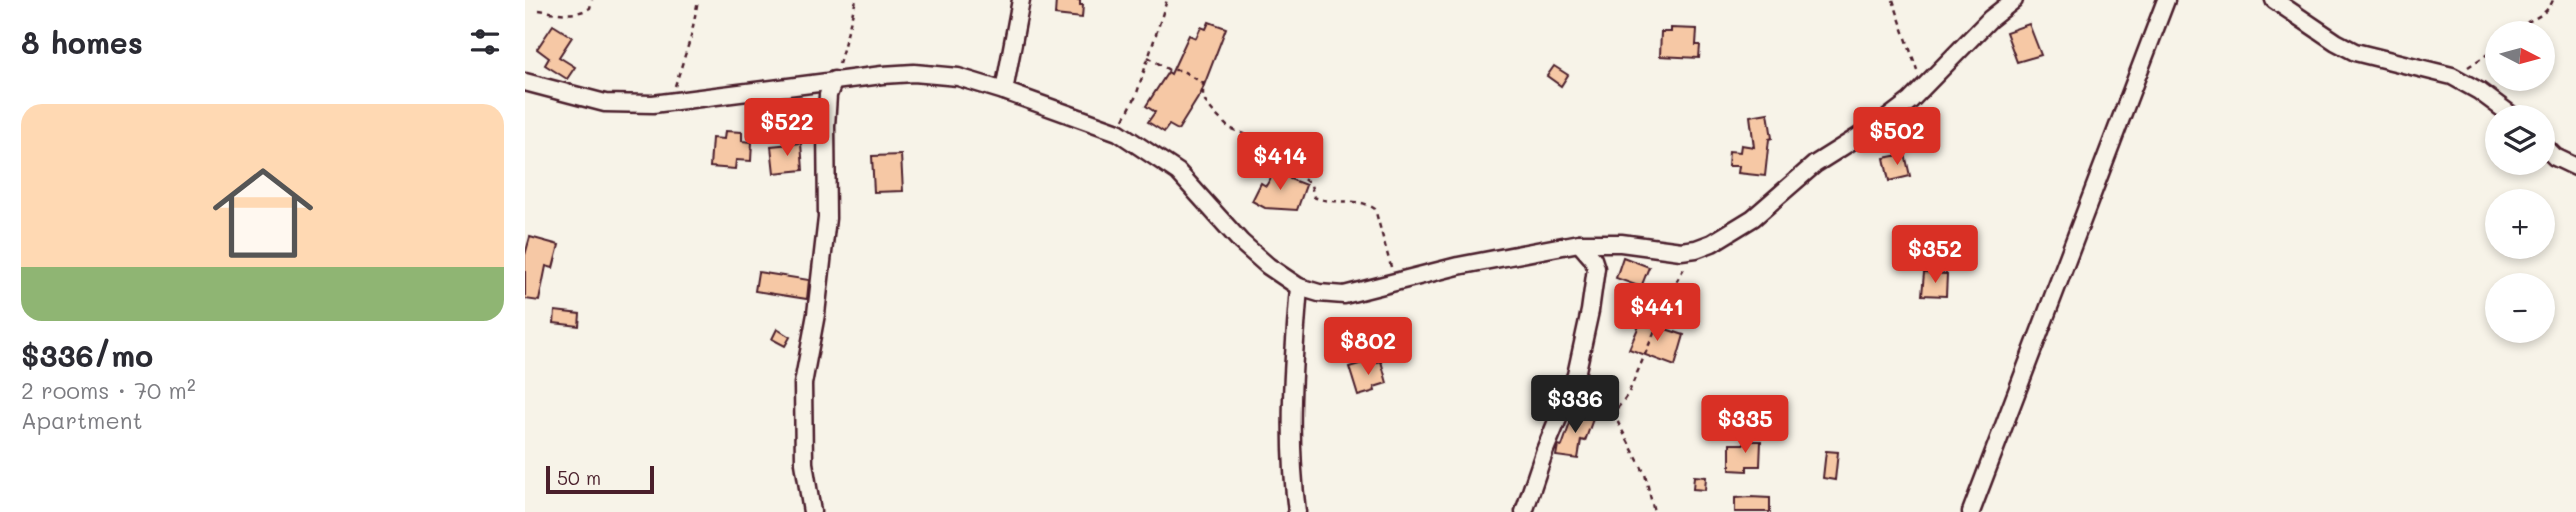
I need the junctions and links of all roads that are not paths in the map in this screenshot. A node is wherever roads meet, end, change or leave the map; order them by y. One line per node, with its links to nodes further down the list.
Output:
1 (1021, 0): 7 (street)
2 (2014, 0): 11 (street)
3 (2166, 0): 16 (street)
4 (2274, 0): 8 (street)
5 (834, 80): 6 (street); 7 (street); 13 (street)
6 (525, 82)
7 (1004, 91): 12 (street)
8 (2498, 105)
9 (2555, 157): 10 (street)
10 (2575, 169)
11 (1579, 243): 12 (street); 15 (street)
12 (1299, 287): 14 (street)
13 (812, 512)
14 (1297, 512)
15 (1524, 512)
16 (1971, 512)

